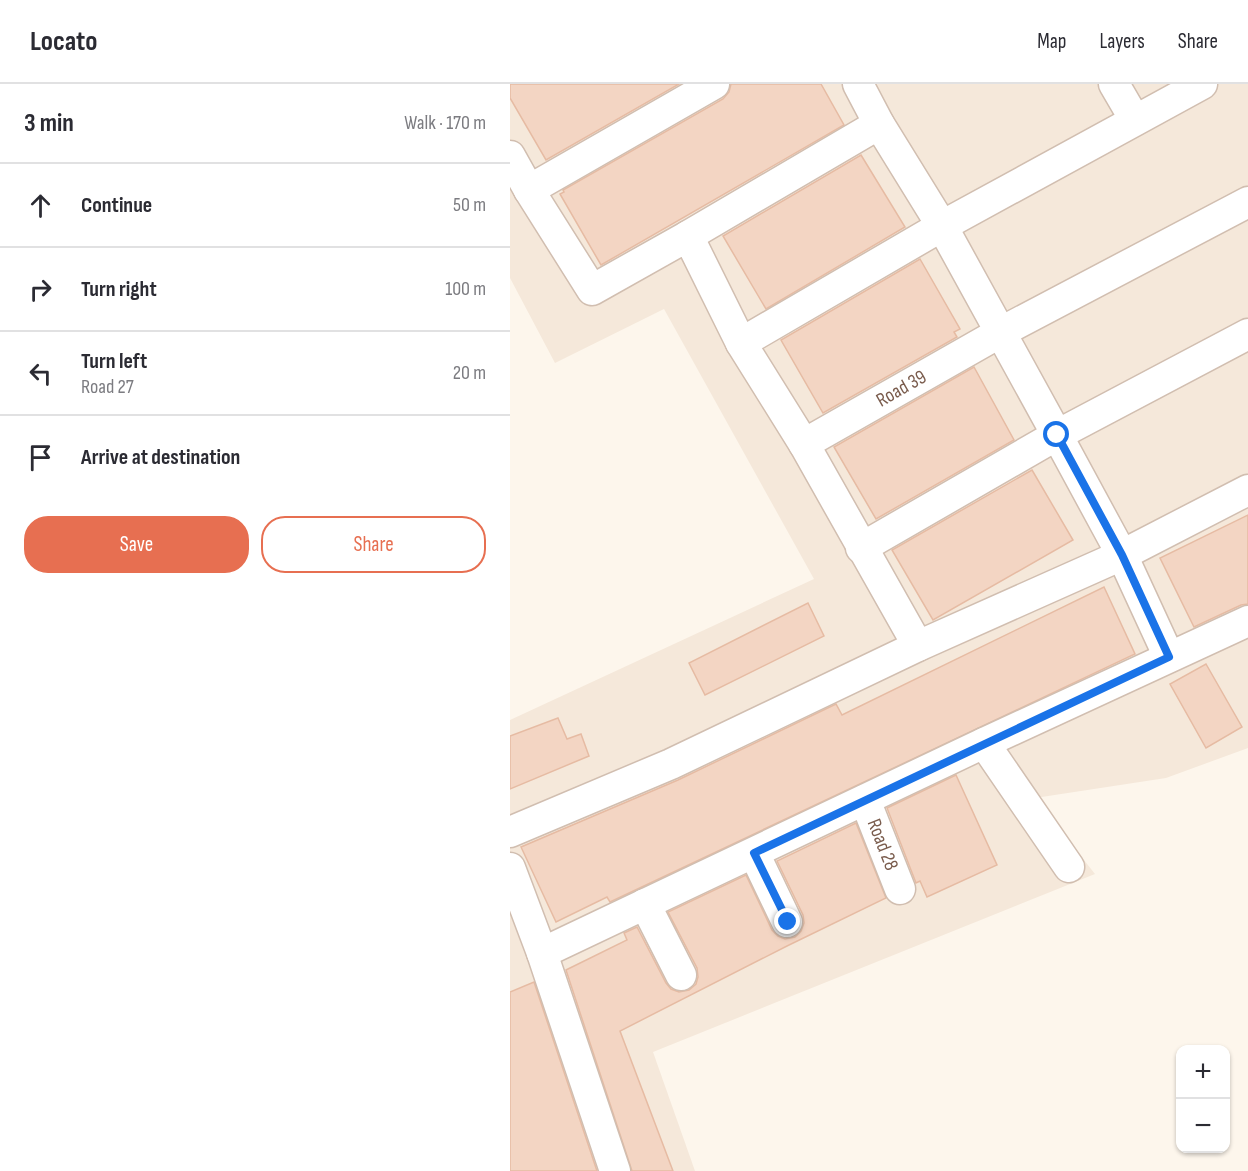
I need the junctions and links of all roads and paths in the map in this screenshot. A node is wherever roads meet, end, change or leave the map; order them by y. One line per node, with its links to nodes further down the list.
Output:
1 (714, 84): 8 (street)
2 (858, 84): 6 (street)
3 (1114, 84): 5 (street)
4 (1202, 84): 5 (street)
5 (1135, 120): 10 (street)
6 (879, 124): 10 (street); 11 (street)
7 (510, 156): 8 (street)
8 (529, 190): 11 (street)
9 (1248, 202): 12 (street, Road 39)
10 (942, 226): 12 (street); 14 (street)
11 (688, 236): 14 (street)
12 (1001, 332): 15 (street); 16 (street, Road 39)
13 (1248, 334): 15 (street)
14 (741, 343): 16 (street)
15 (1057, 435): 18 (street); 19 (street)
16 (804, 444): 18 (street)
17 (1248, 490): 19 (street)
18 (861, 548): 21 (street)
19 (1122, 555): 21 (street); 22 (street)
20 (1248, 621): 22 (street)
21 (918, 646): 25 (street)
22 (1169, 657): 23 (street)
23 (984, 743): 24 (street); 27 (street)
24 (864, 800): 26 (street); 29 (street, Road 28)
25 (510, 832)
26 (754, 853): 30 (street); 31 (street)
27 (1069, 867)
28 (510, 868): 32 (street)
29 (900, 889)
30 (645, 904): 32 (street); 33 (street)
31 (788, 922)
32 (542, 953): 34 (street)
33 (681, 975)
34 (615, 1171)

